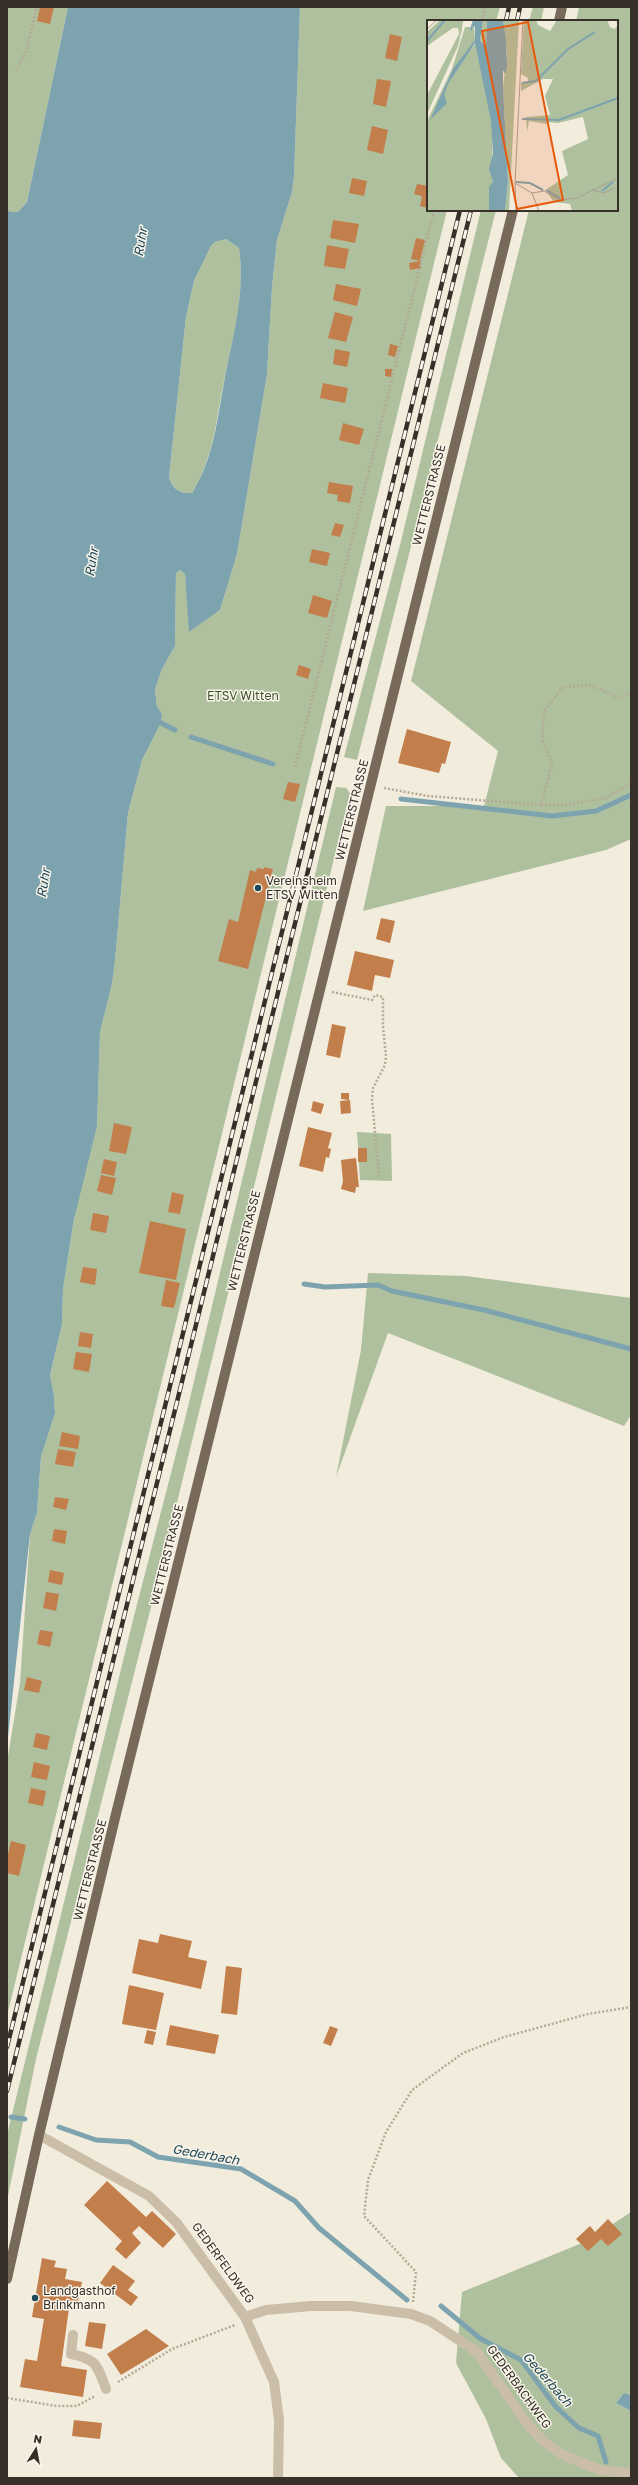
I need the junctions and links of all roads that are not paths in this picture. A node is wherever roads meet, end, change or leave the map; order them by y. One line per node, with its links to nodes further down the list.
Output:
1 (562, 7): 2 (main road)
2 (559, 20)
3 (513, 211): 4 (main road, WETTERSTRASSE)
4 (39, 2135): 5 (main road, WETTERSTRASSE); 6 (street, GEDERFELDWEG)
5 (7, 2279)
6 (246, 2319): 9 (street, GEDERBACHWEG); 10 (street, GEDERFELDWEG)
7 (73, 2335): 8 (street)
8 (106, 2389)
9 (631, 2473)
10 (278, 2478)

